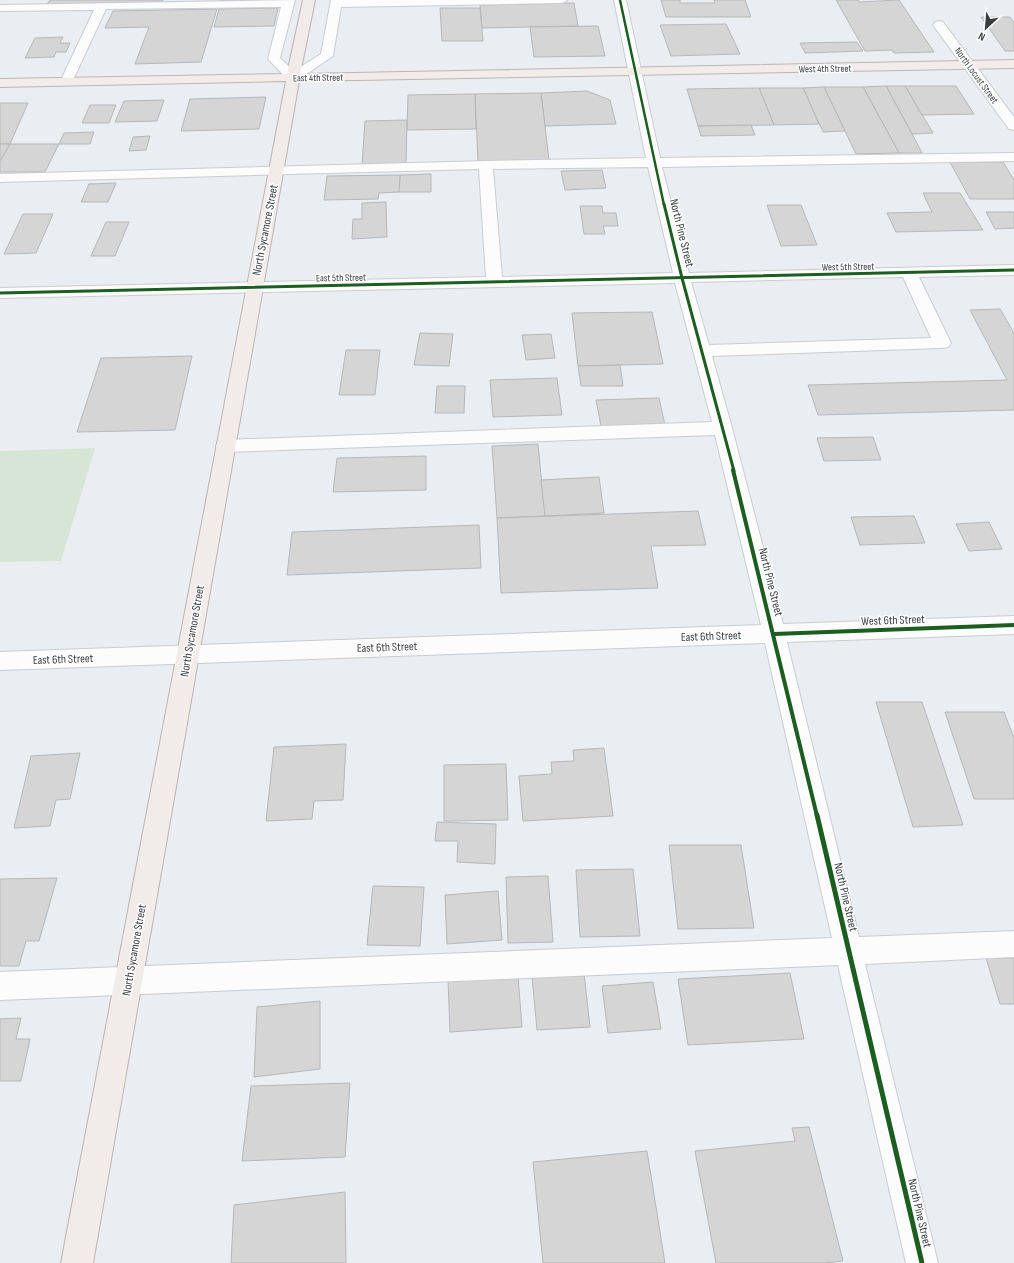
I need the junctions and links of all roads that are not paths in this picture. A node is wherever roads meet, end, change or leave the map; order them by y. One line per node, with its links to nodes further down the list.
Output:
1 (561, 0): 4 (street)
2 (620, 0): 10 (street, North Pine Street)
3 (296, 1): 5 (street); 11 (main road, North Sycamore Street)
4 (336, 2): 11 (street)
5 (102, 6): 6 (street); 12 (street)
6 (0, 8)
7 (940, 25): 9 (street, North Locust Street)
8 (1014, 64): 9 (main road, West 4th Street)
9 (969, 65): 10 (main road, West 4th Street); 14 (street, North Locust Street)
10 (636, 72): 11 (main road, East 4th Street); 16 (street, North Pine Street)
11 (293, 78): 12 (main road, East 4th Street); 18 (main road, North Sycamore Street)
12 (66, 82): 13 (main road, East 4th Street)
13 (0, 83)
14 (1014, 126)
15 (1014, 157): 16 (street)
16 (654, 162): 17 (street); 22 (street, North Pine Street)
17 (486, 165): 18 (street); 23 (street)
18 (276, 172): 19 (street); 24 (main road, North Sycamore Street)
19 (0, 178)
20 (1014, 270): 21 (street, West 5th Street)
21 (909, 273): 22 (street, West 5th Street); 26 (street)
22 (682, 278): 23 (street, East 5th Street); 26 (street, North Pine Street)
23 (494, 282): 24 (street, East 5th Street)
24 (254, 287): 25 (street, East 5th Street); 28 (main road, North Sycamore Street)
25 (0, 293)
26 (702, 351): 27 (street, North Pine Street)
27 (723, 428): 28 (street); 30 (street, North Pine Street)
28 (225, 446): 31 (main road, North Sycamore Street)
29 (1014, 625): 30 (street, West 6th Street)
30 (774, 634): 31 (street, East 6th Street); 34 (street, North Pine Street)
31 (188, 654): 32 (street, East 6th Street); 35 (main road, North Sycamore Street)
32 (0, 661)
33 (1014, 944): 34 (street)
34 (848, 951): 35 (street); 38 (street, North Pine Street)
35 (129, 980): 36 (street); 37 (main road, North Sycamore Street)
36 (0, 986)
37 (77, 1263)
38 (922, 1263)

